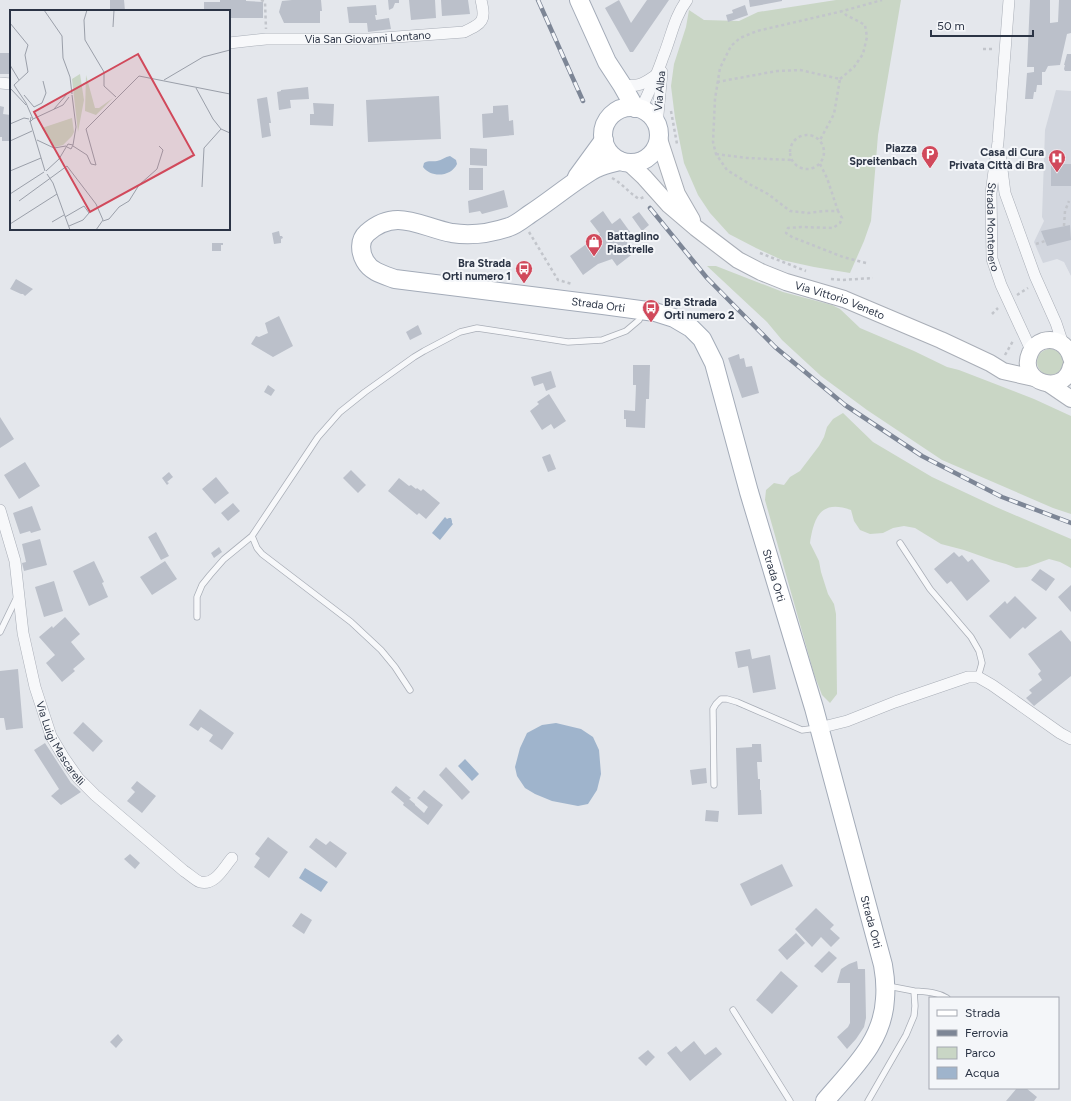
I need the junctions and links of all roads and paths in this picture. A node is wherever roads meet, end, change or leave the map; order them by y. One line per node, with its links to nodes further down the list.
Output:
1 (261, 0): 8 (path)
2 (481, 0): 8 (street, Via San Giovanni Lontano)
3 (579, 0): 11 (main road)
4 (687, 0): 10 (street, Via Alba)
5 (882, 0): 7 (path)
6 (1009, 0): 24 (street)
7 (843, 11): 13 (path); 14 (path)
8 (266, 39): 9 (street, Via San Giovanni Lontano)
9 (230, 43)
10 (664, 57): 12 (street, Via Alba); 21 (street, Via Alba)
11 (606, 62): 17 (main road); 20 (main road)
12 (656, 74): 17 (street, Via Alba); 18 (street, Via Alba)
13 (840, 79): 14 (path); 23 (path)
14 (717, 82): 26 (path)
15 (0, 83): 16 (street)
16 (10, 84)
17 (622, 85): 18 (main road)
18 (638, 108): 20 (main road); 21 (main road)
19 (671, 111): 25 (path)
20 (612, 115): 22 (main road)
21 (658, 132): 28 (main road); 37 (main road, Via Vittorio Veneto)
22 (604, 140): 28 (main road); 31 (main road, Strada Orti)
23 (820, 140): 27 (path); 29 (path)
24 (998, 142): 45 (street, Strada Montenero); 46 (street, Strada Montenero)
25 (678, 148)
26 (716, 154): 27 (path); 34 (path)
27 (791, 160): 29 (path)
28 (625, 162): 31 (main road, Strada Orti); 37 (main road, Via Vittorio Veneto)
29 (820, 164): 34 (path)
30 (609, 176): 32 (path)
31 (571, 184): 44 (main road, Strada Orti)
32 (648, 195)
33 (1069, 200): 35 (path)
34 (838, 211): 40 (path)
35 (1064, 226)
36 (527, 228): 38 (path)
37 (696, 228): 48 (main road, Via Vittorio Veneto)
38 (542, 252)
39 (758, 253): 41 (path)
40 (866, 263)
41 (812, 274)
42 (826, 278): 43 (path)
43 (873, 278)
44 (643, 311): 54 (lane); 61 (main road, Strada Orti)
45 (1021, 327): 47 (street, Strada Montenero); 48 (path)
46 (1063, 344): 47 (main road); 49 (main road)
47 (1030, 353): 48 (main road); 50 (main road)
48 (995, 364): 50 (main road, Via Vittorio Veneto)
49 (1071, 366): 51 (main road)
50 (1034, 378): 51 (main road)
51 (1049, 384): 52 (main road)
52 (1071, 399)
53 (0, 510): 56 (street, Via Luigi Mascarelli)
54 (252, 536): 57 (lane); 60 (lane)
55 (900, 544): 59 (lane)
56 (19, 594): 58 (lane); 64 (street, Via Luigi Mascarelli)
57 (197, 618)
58 (0, 632)
59 (978, 677): 61 (street); 62 (street)
60 (410, 690)
61 (819, 728): 63 (lane); 65 (main road, Strada Orti)
62 (1071, 739)
63 (714, 785)
64 (232, 858)
65 (886, 986): 66 (lane); 70 (main road, Strada Orti)
66 (914, 991): 67 (lane); 71 (lane)
67 (946, 997)
68 (733, 1010): 69 (lane)
69 (790, 1101)
70 (825, 1101)
71 (868, 1101)

